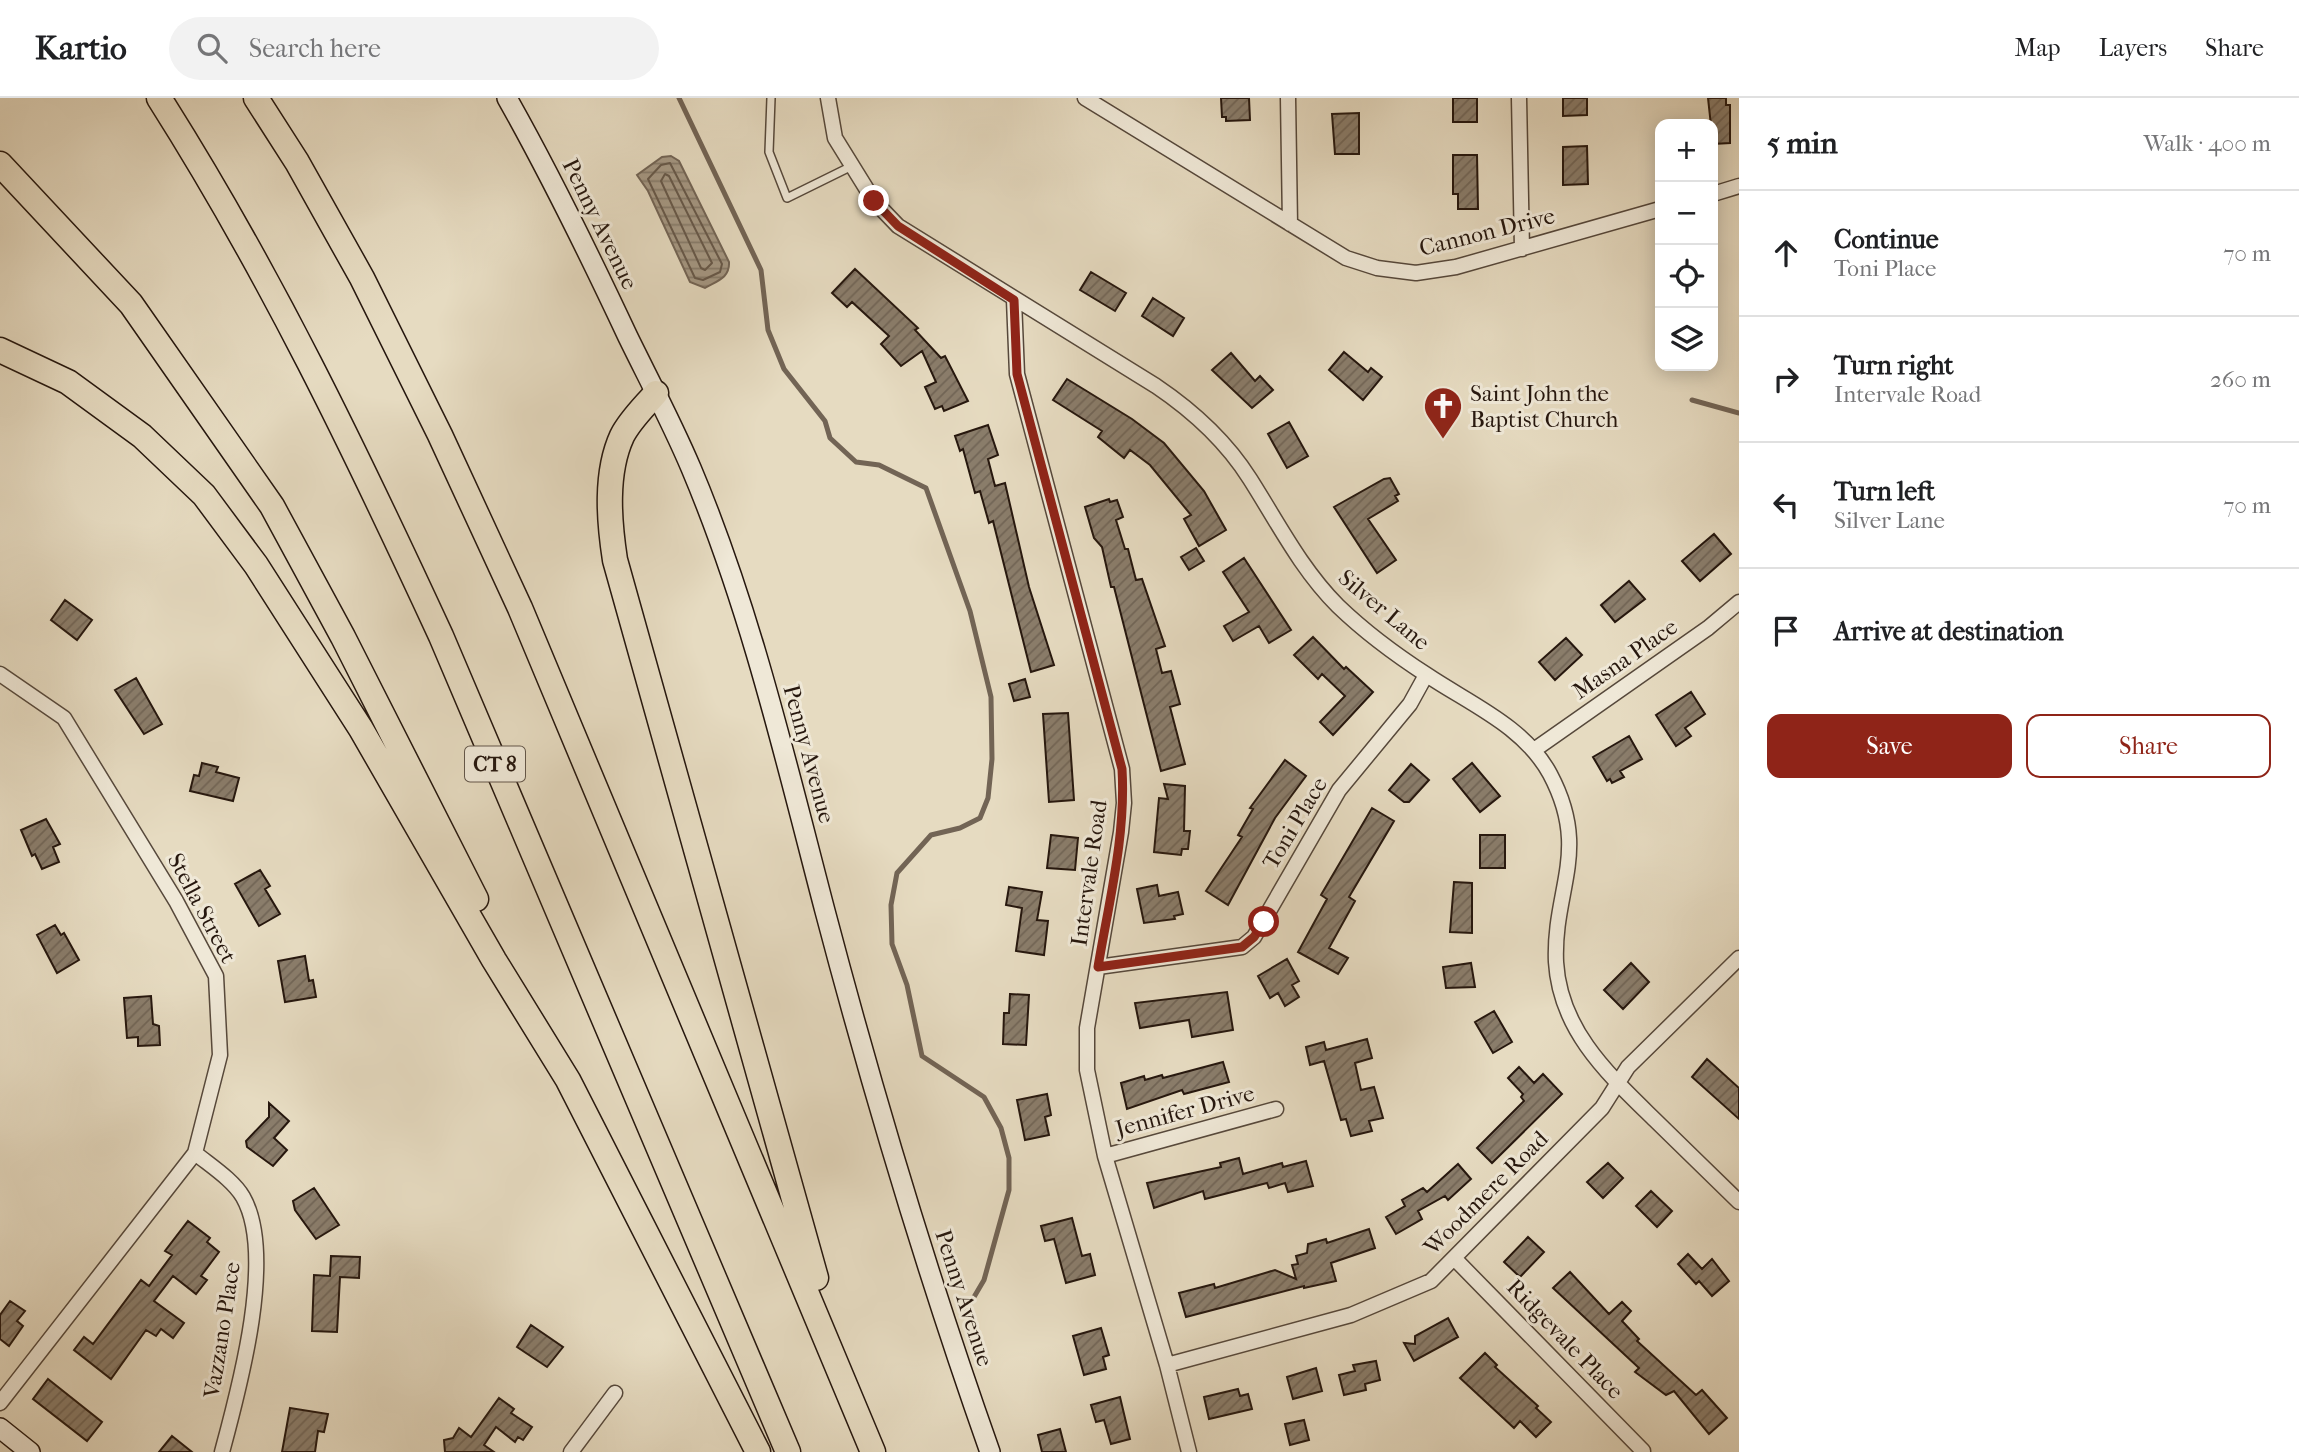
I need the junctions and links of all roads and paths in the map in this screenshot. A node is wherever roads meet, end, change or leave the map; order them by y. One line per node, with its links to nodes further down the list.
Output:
1 (159, 98): 42 (highway, CT 8)
2 (256, 98): 35 (highway)
3 (507, 98): 18 (main road, Penny Avenue)
4 (771, 98): 10 (lane)
5 (828, 98): 10 (street, Silver Lane)
6 (1085, 98): 14 (street, Cannon Drive)
7 (1288, 98): 14 (street)
8 (1519, 98): 15 (street)
9 (0, 163): 25 (highway)
10 (852, 166): 16 (street, Silver Lane)
11 (1739, 186): 12 (street)
12 (1718, 192)
13 (1655, 210): 15 (street, Cannon Drive)
14 (1290, 224): 15 (street, Cannon Drive)
15 (1522, 249)
16 (1014, 300): 21 (street, Silver Lane); 24 (street, Intervale Road)
17 (0, 350): 25 (highway)
18 (656, 393): 35 (highway); 44 (main road, Penny Avenue)
19 (1739, 602): 22 (street, Masna Place)
20 (0, 674): 28 (street, Stella Street)
21 (1426, 675): 22 (street, Silver Lane); 24 (street, Toni Place)
22 (1535, 750): 26 (street, Silver Lane)
23 (1739, 957): 26 (street, Woodmere Road)
24 (1098, 967): 29 (street, Intervale Road)
25 (568, 1080): 41 (highway)
26 (1616, 1084): 30 (street, Silver Lane); 31 (street, Woodmere Road)
27 (1276, 1109): 29 (street, Jennifer Drive)
28 (195, 1153): 34 (street, Stella Street); 39 (street, Vazzano Place)
29 (1105, 1156): 32 (street, Intervale Road)
30 (1739, 1202)
31 (1455, 1259): 32 (street, Woodmere Road); 37 (street, Ridgevale Place)
32 (1167, 1365): 45 (street, Intervale Road)
33 (615, 1393): 40 (street)
34 (0, 1403)
35 (858, 1419): 43 (highway)
36 (0, 1428): 38 (main road)
37 (1643, 1451)
38 (30, 1452)
39 (222, 1452)
40 (571, 1452)
41 (758, 1452)
42 (788, 1452)
43 (873, 1452)
44 (990, 1452)
45 (1189, 1452)

